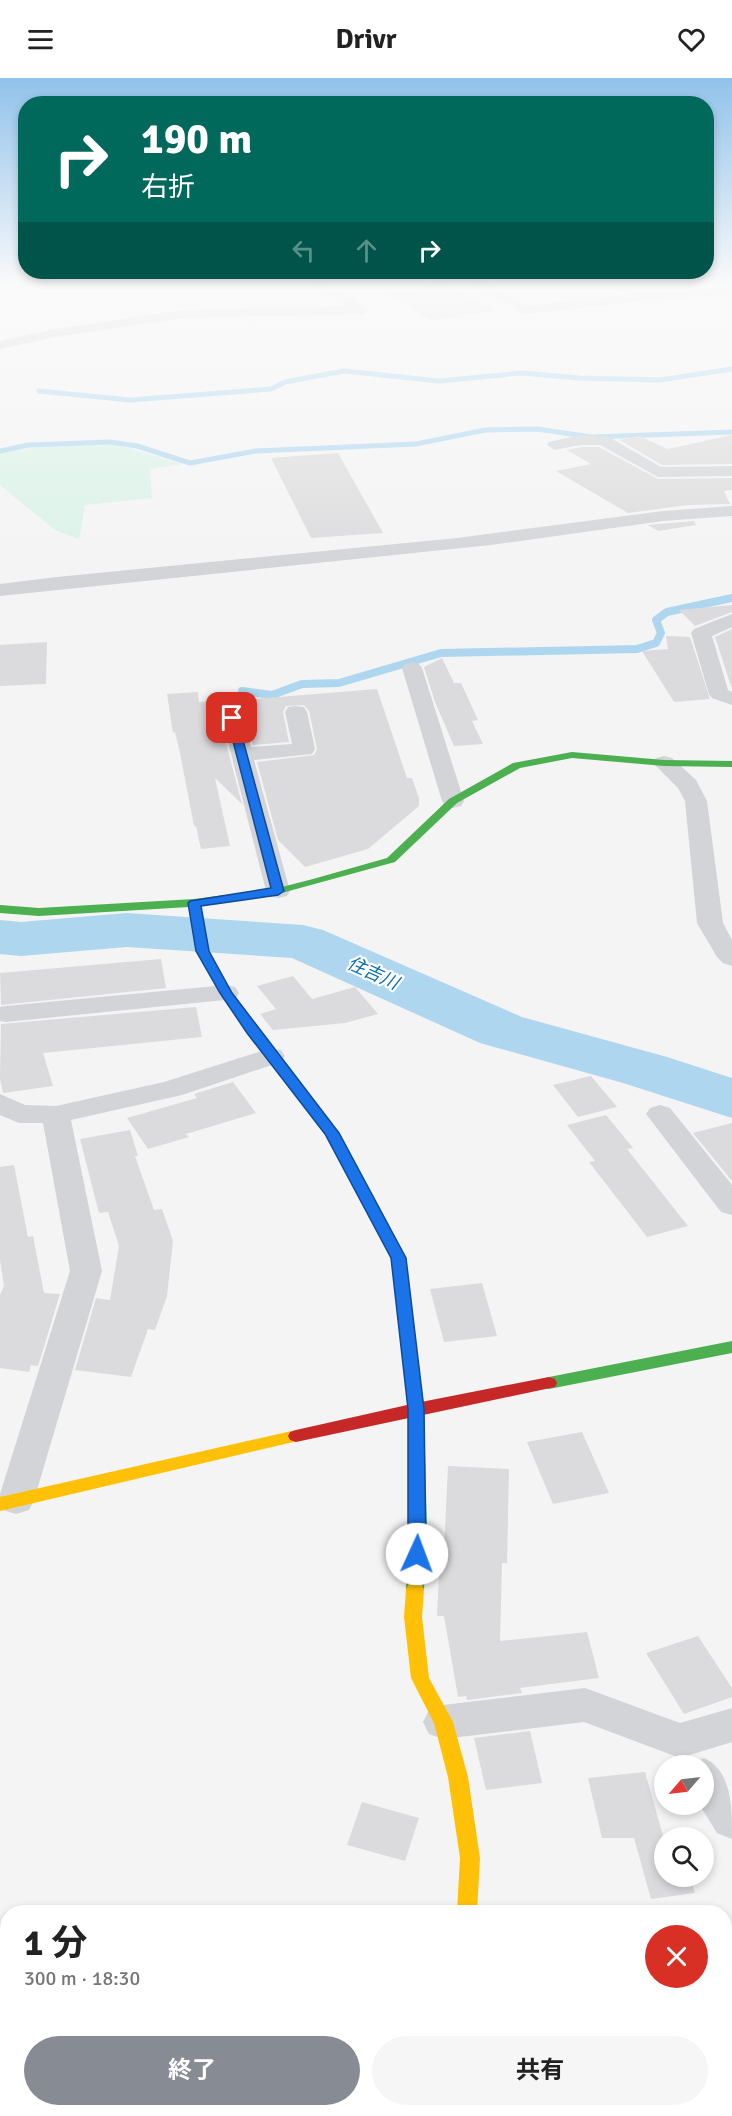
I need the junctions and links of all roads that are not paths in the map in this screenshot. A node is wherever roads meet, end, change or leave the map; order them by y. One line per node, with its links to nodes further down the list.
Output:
1 (555, 445): 2 (street)
2 (732, 471)
3 (732, 511): 4 (street)
4 (0, 590)
5 (732, 620): 8 (street)
6 (412, 668): 13 (street)
7 (227, 699): 10 (street)
8 (732, 699)
9 (296, 711): 10 (street)
10 (242, 755): 14 (street)
11 (664, 763): 12 (street); 13 (street); 17 (street)
12 (732, 764)
13 (453, 801): 14 (street)
14 (278, 891): 15 (street)
15 (194, 903): 16 (street); 18 (street)
16 (0, 909)
17 (732, 958)
18 (226, 993): 19 (street); 20 (street)
19 (6, 1014)
20 (271, 1056): 23 (street); 27 (street)
21 (0, 1103): 23 (street)
22 (660, 1114): 24 (street)
23 (56, 1115): 28 (street)
24 (723, 1181): 25 (street)
25 (732, 1205)
26 (732, 1347): 27 (street)
27 (416, 1409): 28 (street); 29 (street)
28 (8, 1502)
29 (443, 1722): 31 (street); 34 (street)
30 (732, 1725): 31 (street)
31 (688, 1753)
32 (714, 1792): 33 (street)
33 (732, 1820)
34 (467, 1905)

